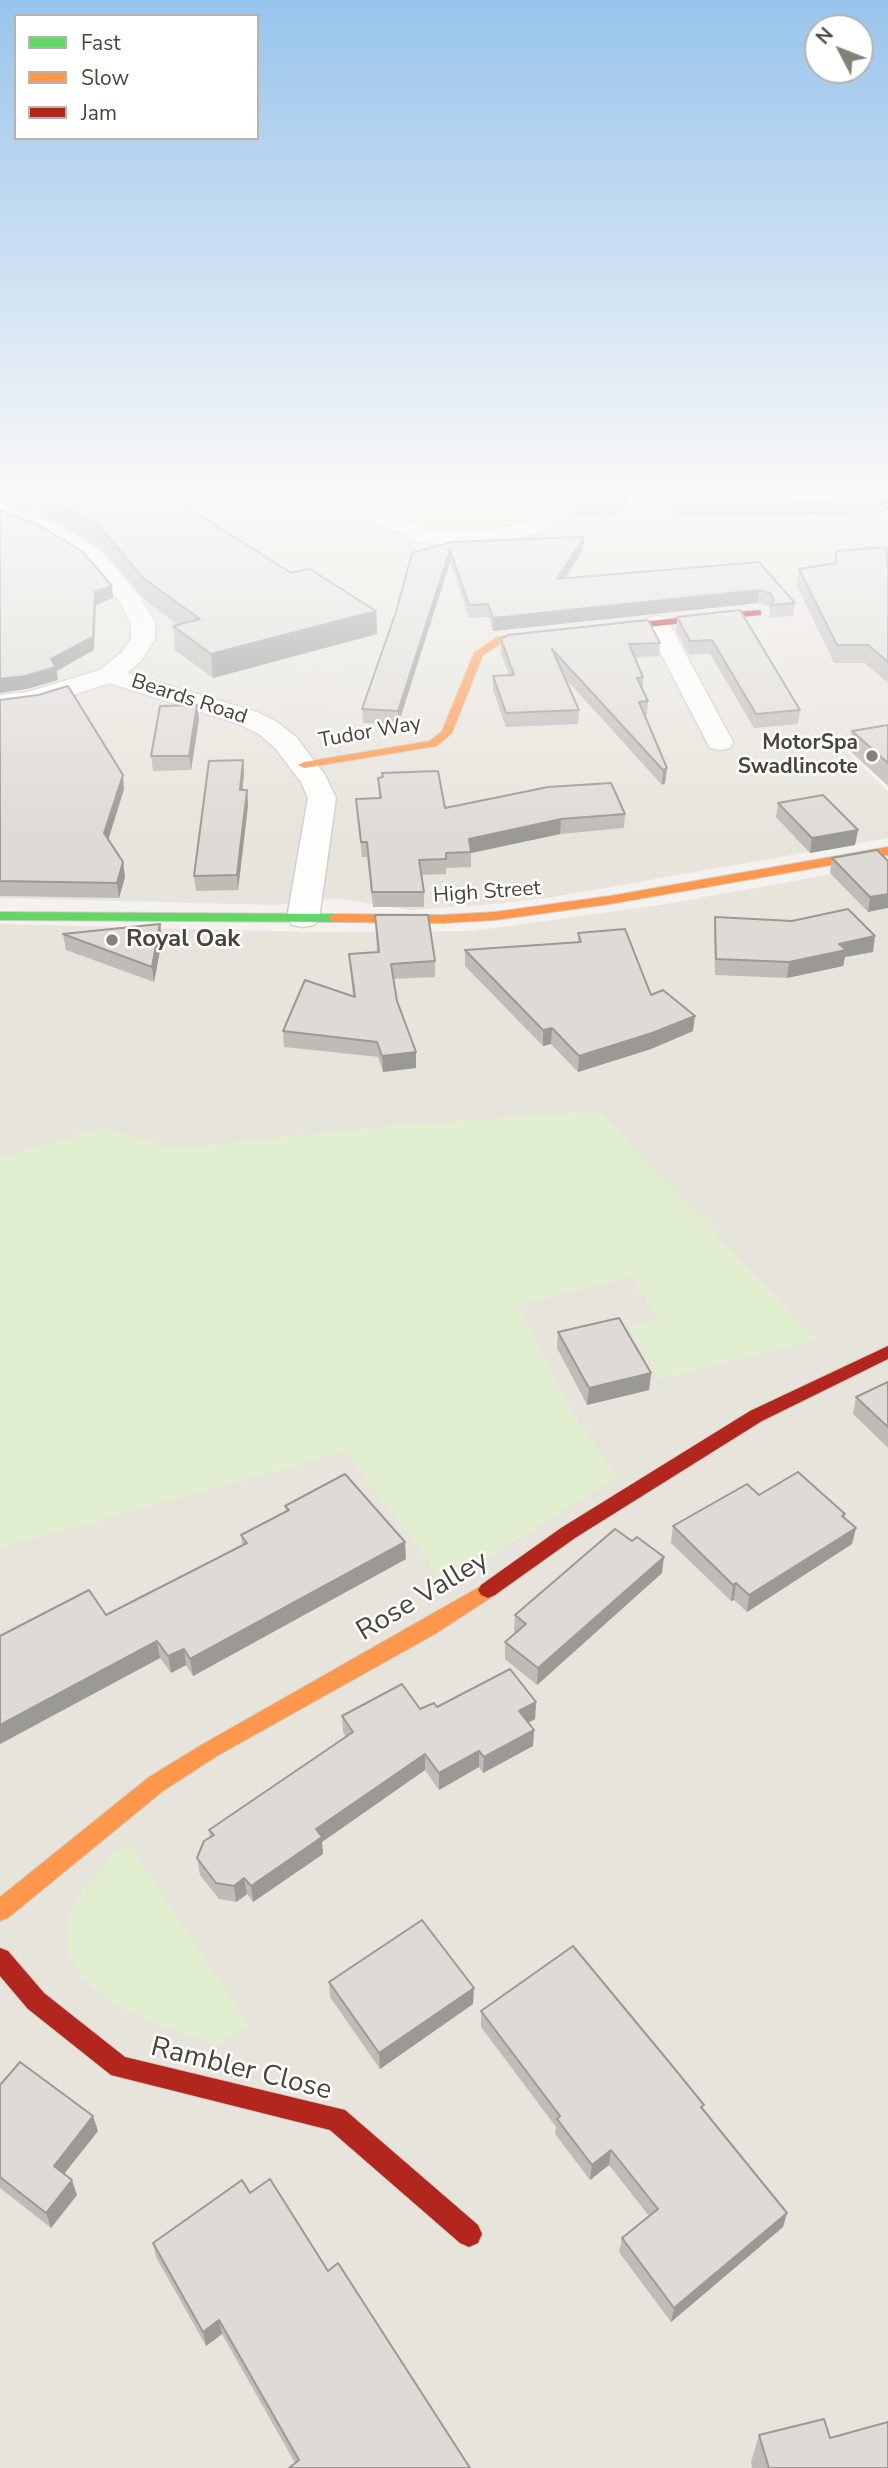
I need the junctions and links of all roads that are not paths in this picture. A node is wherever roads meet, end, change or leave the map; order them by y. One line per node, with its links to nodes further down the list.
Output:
1 (135, 606): 4 (street)
2 (758, 613): 3 (street, Tudor Way)
3 (657, 623): 6 (street); 7 (street, Tudor Way)
4 (109, 675): 5 (street); 7 (street, Beards Road)
5 (0, 704)
6 (720, 743)
7 (304, 765): 10 (street, Beards Road)
8 (888, 851): 10 (street, High Street)
9 (1, 917): 10 (street, High Street)
10 (303, 918)
11 (888, 1352): 12 (street, Rose Valley)
12 (0, 1911)
13 (0, 1959): 14 (street, Rambler Close)
14 (469, 2234)

